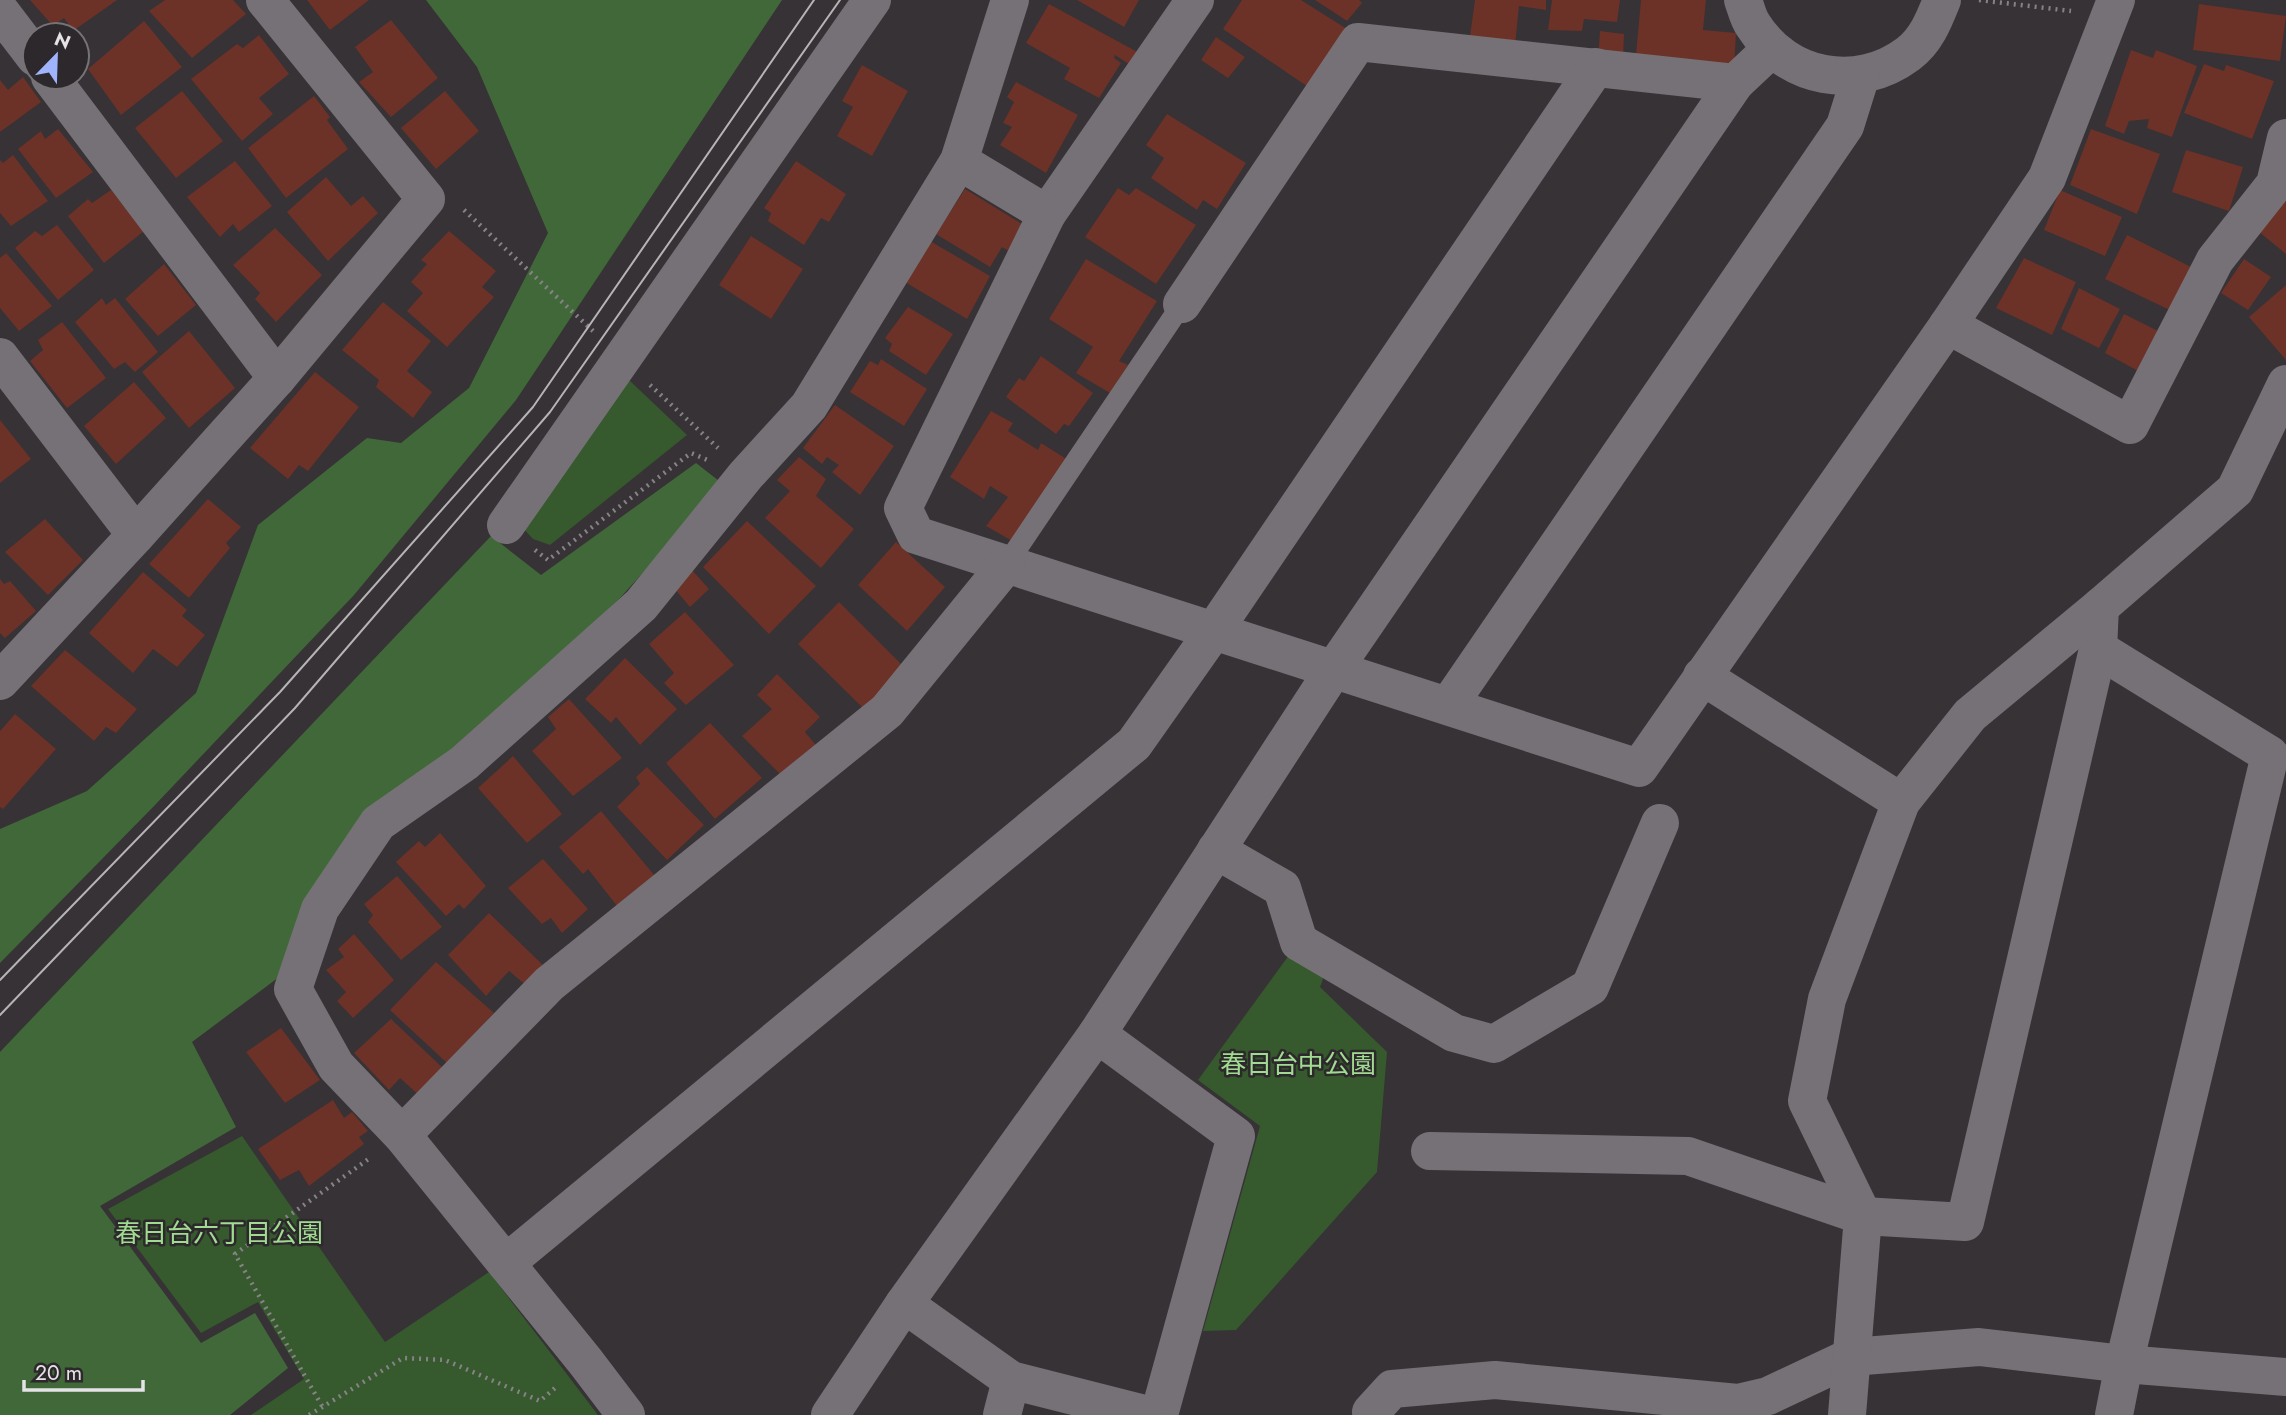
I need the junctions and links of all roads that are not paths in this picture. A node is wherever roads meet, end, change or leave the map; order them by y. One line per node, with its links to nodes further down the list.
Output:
1 (265, 0): 21 (street)
2 (872, 0): 23 (street)
3 (1010, 0): 16 (street)
4 (1195, 0): 17 (street)
5 (1743, 0): 10 (street)
6 (1942, 0): 12 (street)
7 (2113, 8): 19 (street)
8 (0, 11): 9 (street)
9 (21, 39)
10 (1771, 49): 12 (street); 13 (street)
11 (1596, 67): 13 (street); 18 (street); 27 (street)
12 (1861, 75): 32 (street)
13 (1735, 83): 29 (street)
14 (61, 91): 21 (street)
15 (2286, 138): 19 (street)
16 (959, 161): 17 (street); 37 (street)
17 (1047, 214): 25 (street)
18 (1182, 304): 25 (lane)
19 (1948, 325): 30 (street)
20 (0, 357): 24 (street)
21 (277, 378): 24 (street)
22 (2286, 384): 26 (street)
23 (506, 525)
24 (136, 535): 31 (street)
25 (1006, 565): 27 (street); 37 (street)
26 (2100, 607): 28 (street); 33 (street)
27 (1213, 632): 29 (street); 40 (street)
28 (2098, 649): 39 (street); 43 (street)
29 (1334, 669): 32 (street); 35 (street)
30 (1702, 676): 32 (street); 33 (street)
31 (0, 681)
32 (1448, 706)
33 (1901, 802): 39 (street)
34 (1660, 822): 35 (street)
35 (1216, 850): 36 (street)
36 (1097, 1034): 41 (street); 50 (street)
37 (402, 1135): 40 (street)
38 (1430, 1151): 39 (street)
39 (1863, 1216): 42 (street)
40 (506, 1263): 47 (street)
41 (904, 1304): 45 (street); 48 (street)
42 (1851, 1357): 43 (street); 46 (street); 51 (street)
43 (2124, 1364): 44 (street); 52 (street)
44 (2286, 1377)
45 (1006, 1397): 49 (street)
46 (1371, 1412)
47 (626, 1415)
48 (830, 1415)
49 (1148, 1415)
50 (1159, 1415)
51 (1847, 1415)
52 (2114, 1415)

